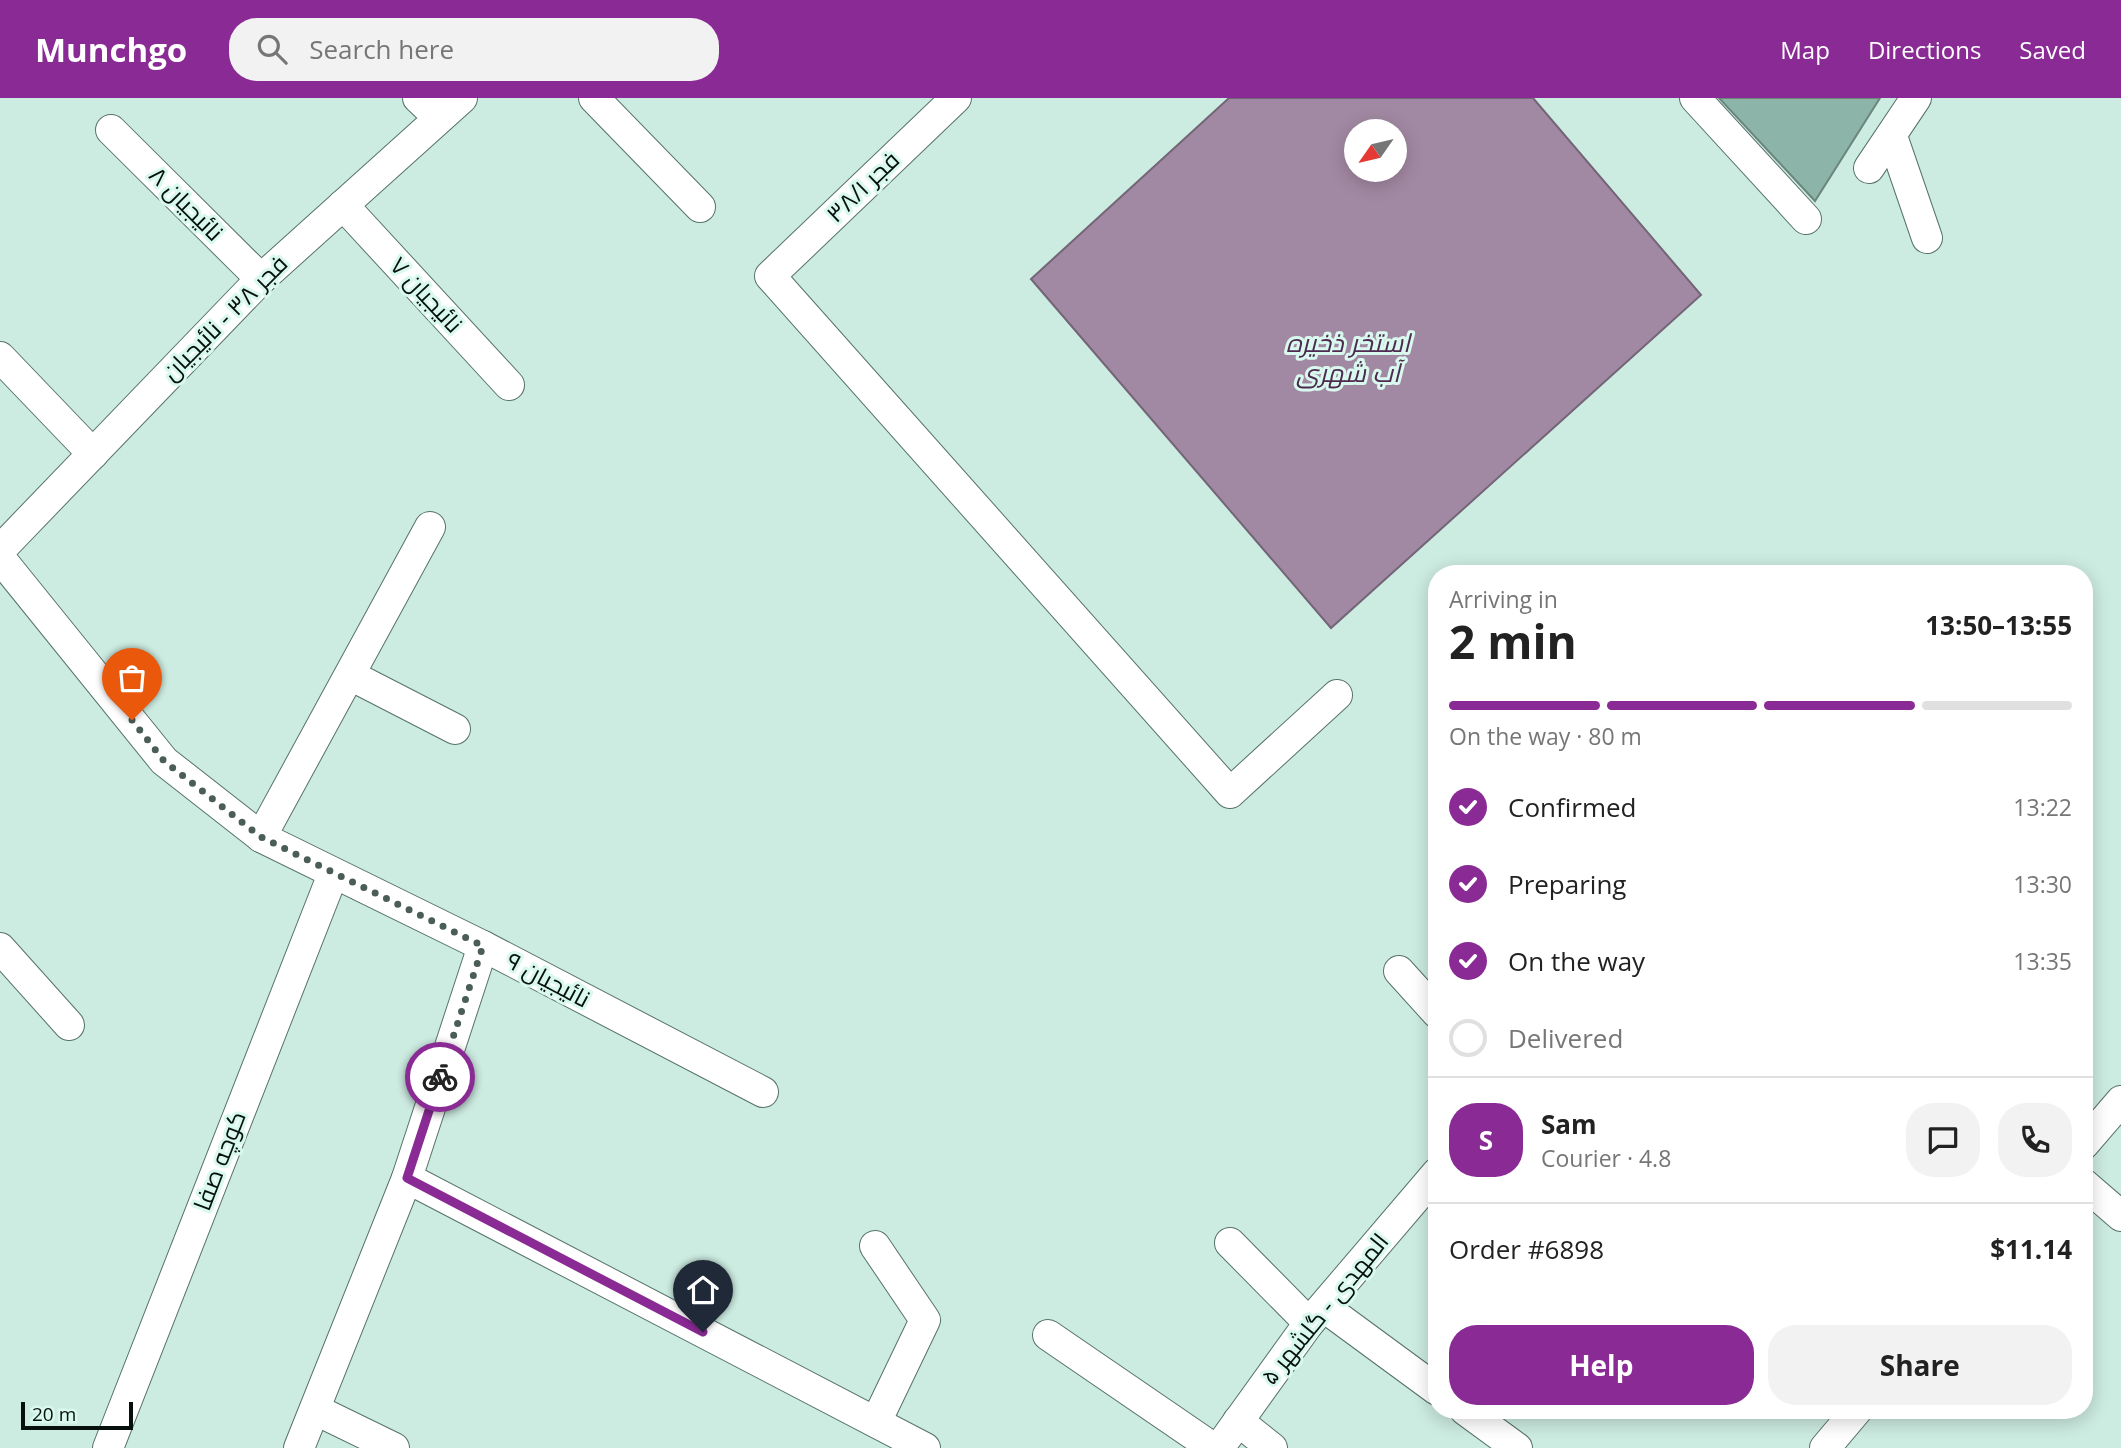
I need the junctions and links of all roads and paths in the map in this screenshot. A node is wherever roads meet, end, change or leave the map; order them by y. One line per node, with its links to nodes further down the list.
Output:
1 (418, 98): 7 (street)
2 (462, 98): 7 (street, فجر ۳۸ - نائیجیان)
3 (594, 98): 12 (street)
4 (956, 98): 23 (street, فجر ۳۸/۱)
5 (1695, 98): 13 (street)
6 (1916, 98): 9 (street)
7 (439, 118): 11 (street, فجر ۳۸ - نائیجیان)
8 (110, 130): 15 (street, نائیجیان ۸)
9 (1892, 136): 10 (street); 14 (street)
10 (1869, 168)
11 (343, 205): 15 (street, فجر ۳۸ - نائیجیان); 17 (street, نائیجیان ۷)
12 (700, 207)
13 (1806, 219)
14 (1927, 238)
15 (261, 279): 18 (street, فجر ۳۸ - نائیجیان)
16 (0, 357): 18 (street)
17 (509, 385)
18 (93, 454): 20 (street, فجر ۳۸ - نائیجیان)
19 (430, 527): 22 (street)
20 (0, 550)
21 (0, 558): 25 (street, نائیجیان ۹)
22 (350, 675): 24 (street); 25 (street)
23 (1338, 695)
24 (455, 729)
25 (261, 837): 26 (street, نائیجیان ۹)
26 (333, 874): 27 (street, نائیجیان ۹); 49 (street, کوچه صفا)
27 (483, 946): 32 (street, نائیجیان ۹); 35 (street)
28 (0, 948): 31 (street)
29 (1399, 971): 30 (street)
30 (1428, 1003)
31 (69, 1025)
32 (763, 1092)
33 (2121, 1101): 34 (street)
34 (2093, 1134)
35 (407, 1178): 44 (street); 48 (street)
36 (1428, 1184): 41 (street, المهدی - گلشهر ۵)
37 (2093, 1192): 38 (street)
38 (2121, 1216)
39 (1230, 1243): 41 (street)
40 (875, 1246): 48 (street)
41 (1317, 1315): 43 (street); 47 (street, المهدی - گلشهر ۵)
42 (1048, 1335): 53 (street)
43 (1428, 1384)
44 (316, 1410): 50 (street); 51 (street)
45 (1477, 1419): 56 (street)
46 (1849, 1419): 57 (street)
47 (1238, 1421): 54 (street, المهدی - گلشهر ۵); 55 (street)
48 (876, 1422): 52 (street)
49 (108, 1448)
50 (299, 1448)
51 (394, 1448)
52 (925, 1448)
53 (1213, 1448)
54 (1219, 1448)
55 (1272, 1448)
56 (1517, 1448)
57 (1825, 1448)

